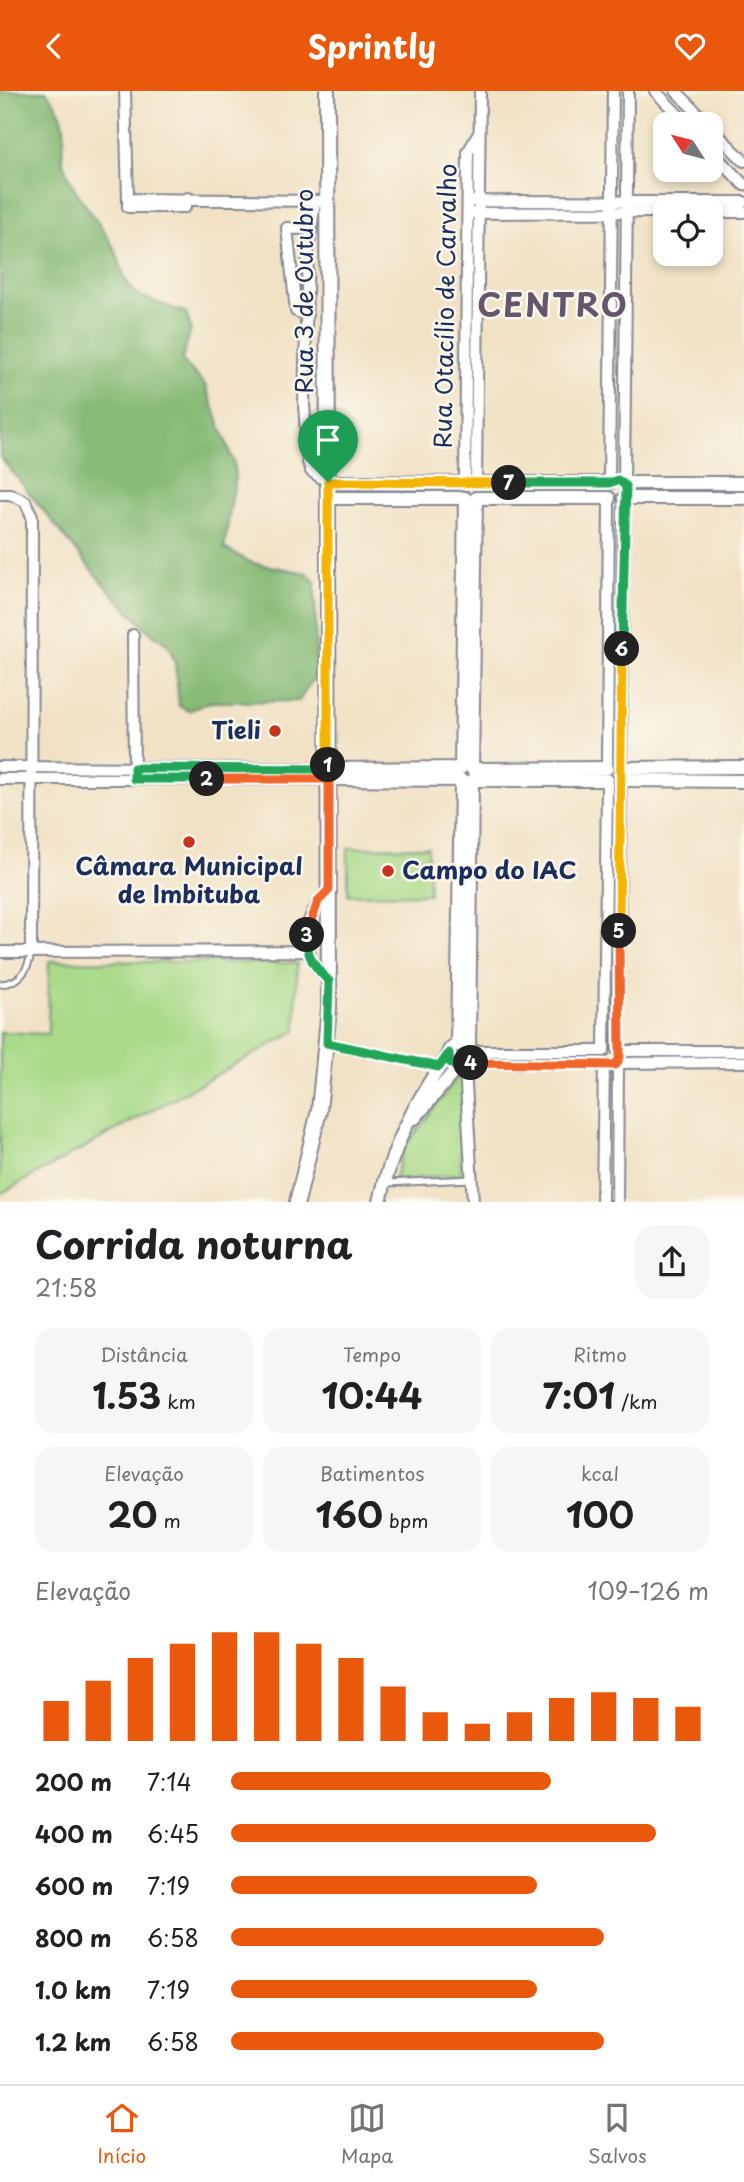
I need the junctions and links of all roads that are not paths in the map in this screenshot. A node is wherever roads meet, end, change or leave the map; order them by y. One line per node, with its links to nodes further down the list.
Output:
1 (125, 91): 16 (street)
2 (327, 91): 16 (main road, Rua 3 de Outubro)
3 (480, 91): 20 (street, Rua Otacílio de Carvalho)
4 (613, 91): 10 (street)
5 (628, 91): 11 (street)
6 (655, 91): 8 (street)
7 (676, 91): 9 (street)
8 (675, 112)
9 (696, 112)
10 (613, 131): 11 (street); 21 (street)
11 (628, 132): 22 (street)
12 (723, 139): 13 (street)
13 (744, 161)
14 (723, 163): 15 (street)
15 (744, 185)
16 (322, 201): 26 (street); 34 (main road, Rua 3 de Outubro)
17 (744, 202): 18 (street)
18 (723, 204)
19 (653, 206): 22 (street)
20 (474, 207): 21 (street); 38 (street, Rua Otacílio de Carvalho)
21 (612, 207): 22 (street); 27 (street)
22 (627, 207): 23 (street); 28 (street)
23 (653, 210)
24 (723, 212): 25 (street)
25 (744, 212)
26 (310, 229): 31 (street); 31 (street)
27 (612, 255): 28 (street); 29 (street)
28 (626, 256): 30 (street)
29 (611, 314): 30 (street); 32 (street)
30 (626, 314): 33 (street)
31 (307, 315): 35 (street)
32 (610, 399): 33 (street); 40 (street)
33 (625, 399): 41 (street)
34 (329, 403): 35 (street); 36 (main road, Rua 3 de Outubro)
35 (304, 404): 36 (street)
36 (328, 482): 37 (street); 45 (main road, Rua 3 de Outubro)
37 (394, 482): 38 (street); 46 (street)
38 (470, 483): 39 (street); 47 (street)
39 (527, 483): 40 (street); 48 (street)
40 (609, 483): 41 (street); 49 (street)
41 (624, 483): 42 (street); 50 (street)
42 (714, 484): 43 (street); 51 (street)
43 (744, 484)
44 (0, 494): 55 (street)
45 (329, 498): 46 (street); 58 (main road, Rua 3 de Outubro)
46 (395, 498): 47 (street)
47 (470, 498): 48 (street); 59 (street)
48 (527, 498): 49 (street)
49 (609, 498): 50 (street); 60 (street)
50 (624, 498): 51 (street); 61 (street)
51 (715, 498): 52 (street)
52 (744, 498)
53 (133, 635): 57 (street)
54 (0, 767): 55 (street)
55 (31, 767): 57 (street); 64 (street)
56 (744, 767): 62 (street)
57 (134, 773): 58 (street); 64 (street)
58 (329, 774): 59 (street); 66 (main road, Rua 3 de Outubro)
59 (467, 774): 60 (street); 75 (street)
60 (607, 774): 61 (street); 76 (street)
61 (621, 774): 62 (street); 77 (street)
62 (709, 774): 65 (street)
63 (0, 779): 64 (street)
64 (31, 779): 69 (street)
65 (744, 781)
66 (329, 890): 67 (street); 70 (main road, Rua 3 de Outubro)
67 (306, 951): 69 (street); 70 (street)
68 (0, 952): 69 (street)
69 (31, 952): 71 (lane)
70 (329, 981): 72 (main road, Rua 3 de Outubro)
71 (0, 984)
72 (327, 1043): 81 (lane); 87 (main road, Rua 3 de Outubro)
73 (528, 1051): 75 (street); 76 (street); 80 (street)
74 (744, 1051): 78 (street)
75 (463, 1056): 80 (street); 81 (street); 82 (street); 85 (street)
76 (604, 1057): 77 (street); 77 (street); 80 (street); 84 (street)
77 (618, 1057): 78 (street); 83 (street)
78 (691, 1057): 79 (street)
79 (744, 1062)
80 (528, 1063)
81 (439, 1067): 82 (street)
82 (401, 1135): 86 (street)
83 (617, 1161): 84 (street); 91 (street)
84 (603, 1162): 90 (street)
85 (471, 1179): 86 (lane); 89 (street)
86 (383, 1184): 88 (street)
87 (297, 1202)
88 (380, 1202)
89 (473, 1202)
90 (603, 1202)
91 (617, 1202)

